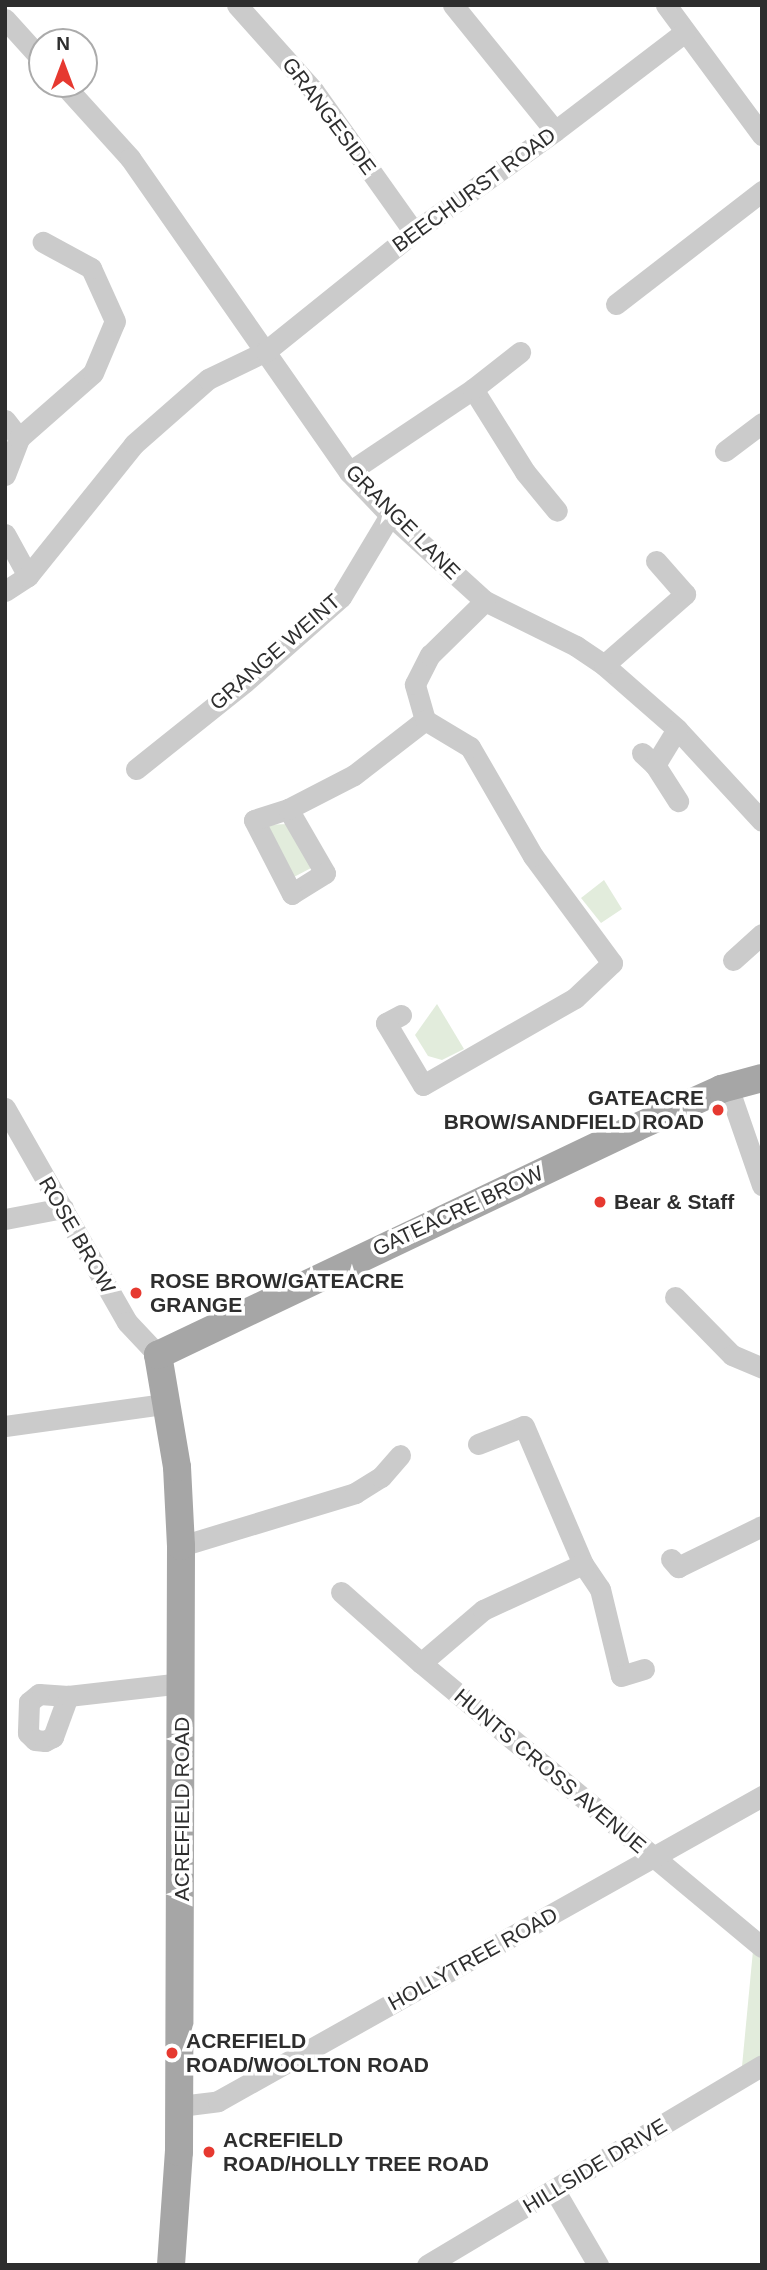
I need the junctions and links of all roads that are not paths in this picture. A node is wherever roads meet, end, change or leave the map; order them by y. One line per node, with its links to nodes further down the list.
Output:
1 (237, 5): 11 (street, GRANGESIDE)
2 (453, 5): 8 (street)
3 (666, 5): 5 (street)
4 (5, 19): 6 (street)
5 (685, 32): 8 (street, BEECHURST ROAD); 9 (street)
6 (28, 44)
7 (76, 98): 14 (street, GRANGE LANE)
8 (555, 131): 11 (street, BEECHURST ROAD)
9 (762, 135)
10 (762, 191): 13 (street)
11 (414, 232): 14 (street, BEECHURST ROAD)
12 (43, 242): 19 (street)
13 (616, 304)
14 (266, 351): 21 (street, GRANGE LANE); 27 (street, BEECHURST ROAD)
15 (520, 352): 16 (street)
16 (473, 389): 21 (street); 23 (street)
17 (5, 420): 19 (street)
18 (762, 424): 20 (street)
19 (19, 438): 22 (street)
20 (725, 451)
21 (349, 472): 24 (street, GRANGE LANE)
22 (5, 475)
23 (557, 511)
24 (390, 515): 29 (street, GRANGE LANE); 33 (street, GRANGE WEINT)
25 (5, 534): 27 (street)
26 (656, 561): 30 (street)
27 (28, 576): 28 (street, BEECHURST ROAD)
28 (5, 591)
29 (485, 601): 30 (street, GRANGE LANE); 31 (street)
30 (604, 665): 32 (street, GRANGE LANE)
31 (425, 720): 35 (street); 39 (street)
32 (677, 729): 34 (street); 36 (street, GRANGE LANE)
33 (136, 769)
34 (678, 802)
35 (288, 809)
36 (762, 821)
37 (762, 934): 38 (street)
38 (733, 960)
39 (401, 1015)
40 (762, 1078): 41 (main road, GATEACRE BROW)
41 (728, 1087): 43 (street); 47 (main road, GATEACRE BROW)
42 (5, 1108): 44 (street, ROSE BROW)
43 (762, 1185)
44 (63, 1208): 45 (street); 47 (street, ROSE BROW)
45 (5, 1219)
46 (675, 1297): 48 (street)
47 (158, 1355): 49 (main road, ACREFIELD ROAD)
48 (762, 1368)
49 (164, 1404): 50 (street); 54 (main road, ACREFIELD ROAD)
50 (5, 1426)
51 (478, 1444): 56 (street)
52 (400, 1455): 54 (street)
53 (762, 1526): 55 (street)
54 (181, 1546): 60 (main road, ACREFIELD ROAD)
55 (671, 1559)
56 (583, 1564): 58 (street); 59 (street)
57 (341, 1592): 58 (street, HUNTS CROSS AVENUE)
58 (421, 1663): 63 (street, HUNTS CROSS AVENUE)
59 (644, 1669)
60 (182, 1683): 61 (street); 66 (main road, ACREFIELD ROAD)
61 (68, 1696)
62 (762, 1796): 63 (street, HOLLYTREE ROAD)
63 (654, 1858): 64 (street, HUNTS CROSS AVENUE); 66 (street, HOLLYTREE ROAD)
64 (762, 1947)
65 (762, 2065): 67 (street, HILLSIDE DRIVE)
66 (180, 2106): 68 (main road, ACREFIELD ROAD)
67 (555, 2191): 69 (street, HILLSIDE DRIVE); 70 (street)
68 (172, 2265)
69 (427, 2265)
70 (598, 2265)

